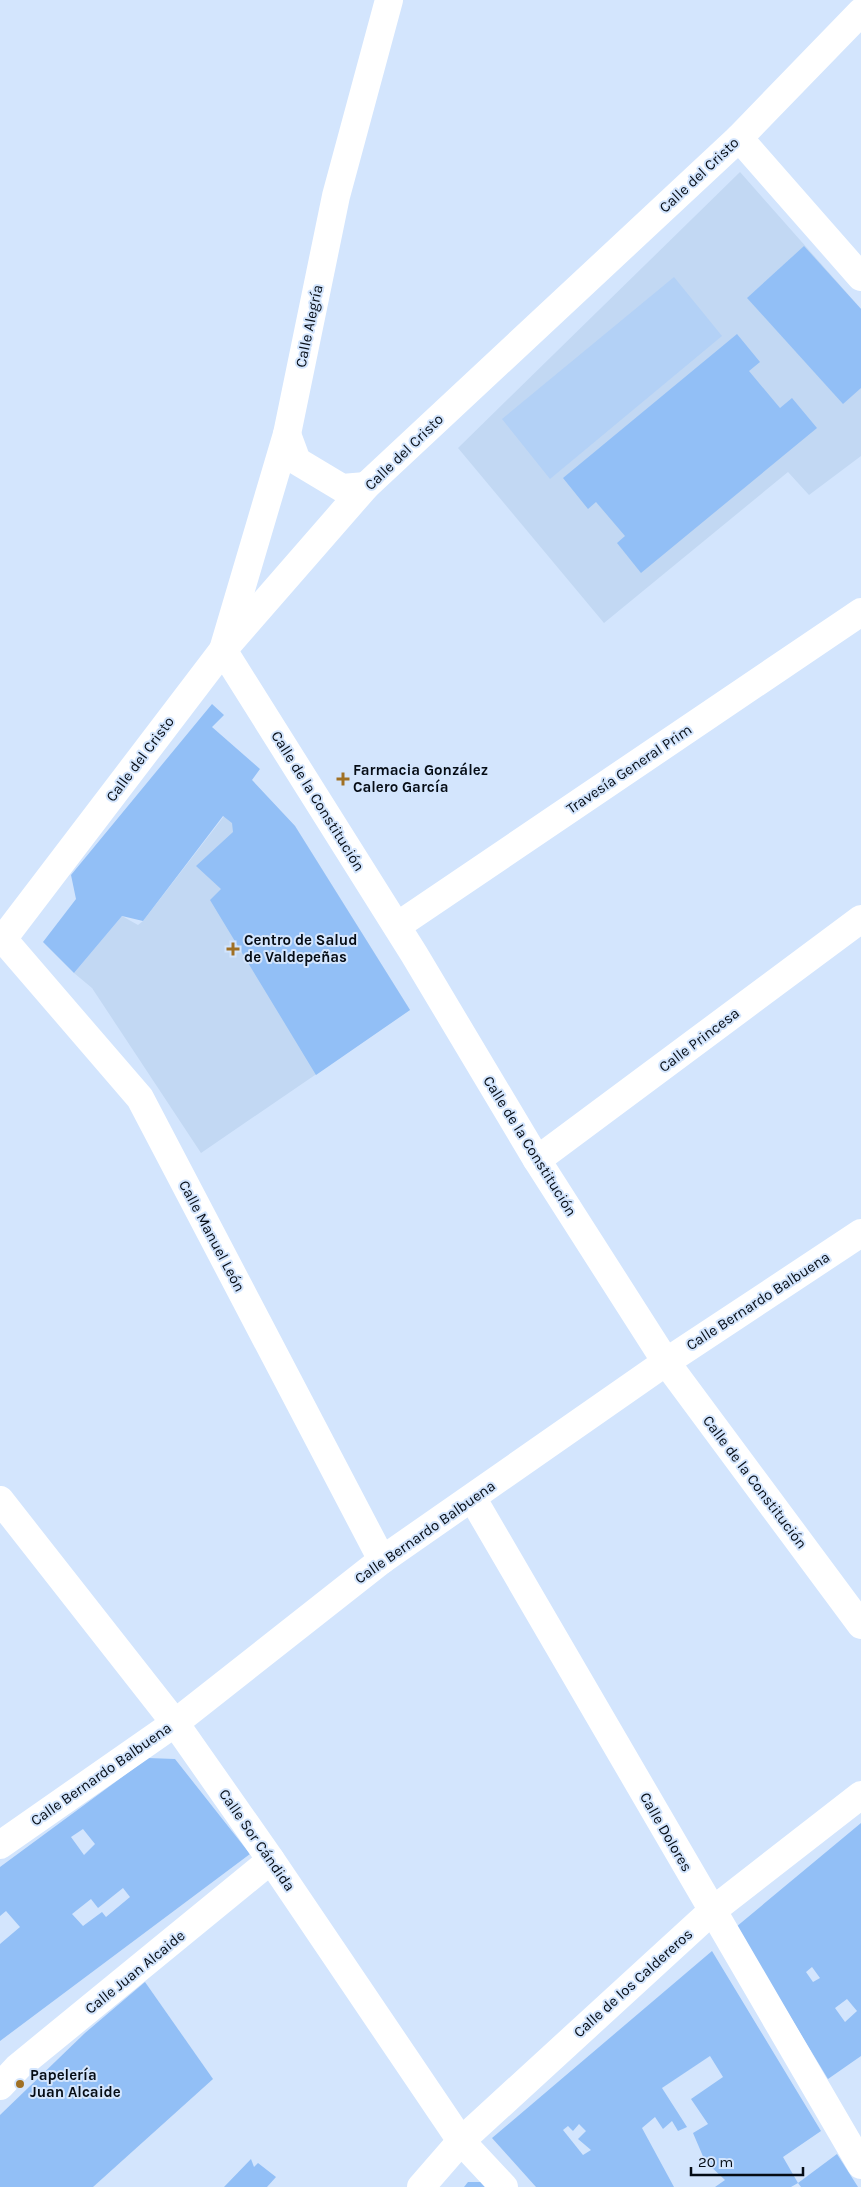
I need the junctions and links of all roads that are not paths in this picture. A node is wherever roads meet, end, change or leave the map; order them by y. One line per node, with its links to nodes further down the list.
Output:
1 (389, 0): 5 (street, Calle Alegría)
2 (861, 12): 3 (street, Calle del Cristo)
3 (739, 138): 4 (street); 6 (street, Calle del Cristo)
4 (861, 277)
5 (287, 434): 6 (street); 8 (street, Calle Alegría)
6 (366, 486): 8 (street, Calle del Cristo)
7 (861, 612): 10 (street, Travesía General Prim)
8 (223, 650): 10 (street, Calle de la Constitución); 11 (street, Calle del Cristo)
9 (861, 919): 12 (street, Calle Princesa)
10 (397, 926): 12 (street, Calle de la Constitución)
11 (2, 939): 17 (street, Calle Manuel León)
12 (537, 1160): 14 (street, Calle de la Constitución)
13 (861, 1233): 14 (street, Calle Bernardo Balbuena)
14 (666, 1362): 15 (street, Calle Bernardo Balbuena); 18 (street, Calle de la Constitución)
15 (473, 1499): 17 (street, Calle Bernardo Balbuena); 23 (street, Calle Dolores)
16 (0, 1500): 19 (street, Calle Sor Cándida)
17 (382, 1560): 19 (street, Calle Bernardo Balbuena)
18 (861, 1625)
19 (174, 1723): 21 (street, Calle Bernardo Balbuena); 22 (street, Calle Sor Cándida)
20 (861, 1795): 23 (street, Calle de los Caldereros)
21 (0, 1845)
22 (272, 1860): 24 (street, Calle Juan Alcaide); 25 (street, Calle Sor Cándida)
23 (712, 1911): 25 (street, Calle de los Caldereros); 26 (street, Calle Dolores)
24 (0, 2086)
25 (461, 2141): 27 (street, Calle de los Caldereros); 28 (street, Calle Sor Cándida)
26 (861, 2165)
27 (420, 2187)
28 (504, 2187)

